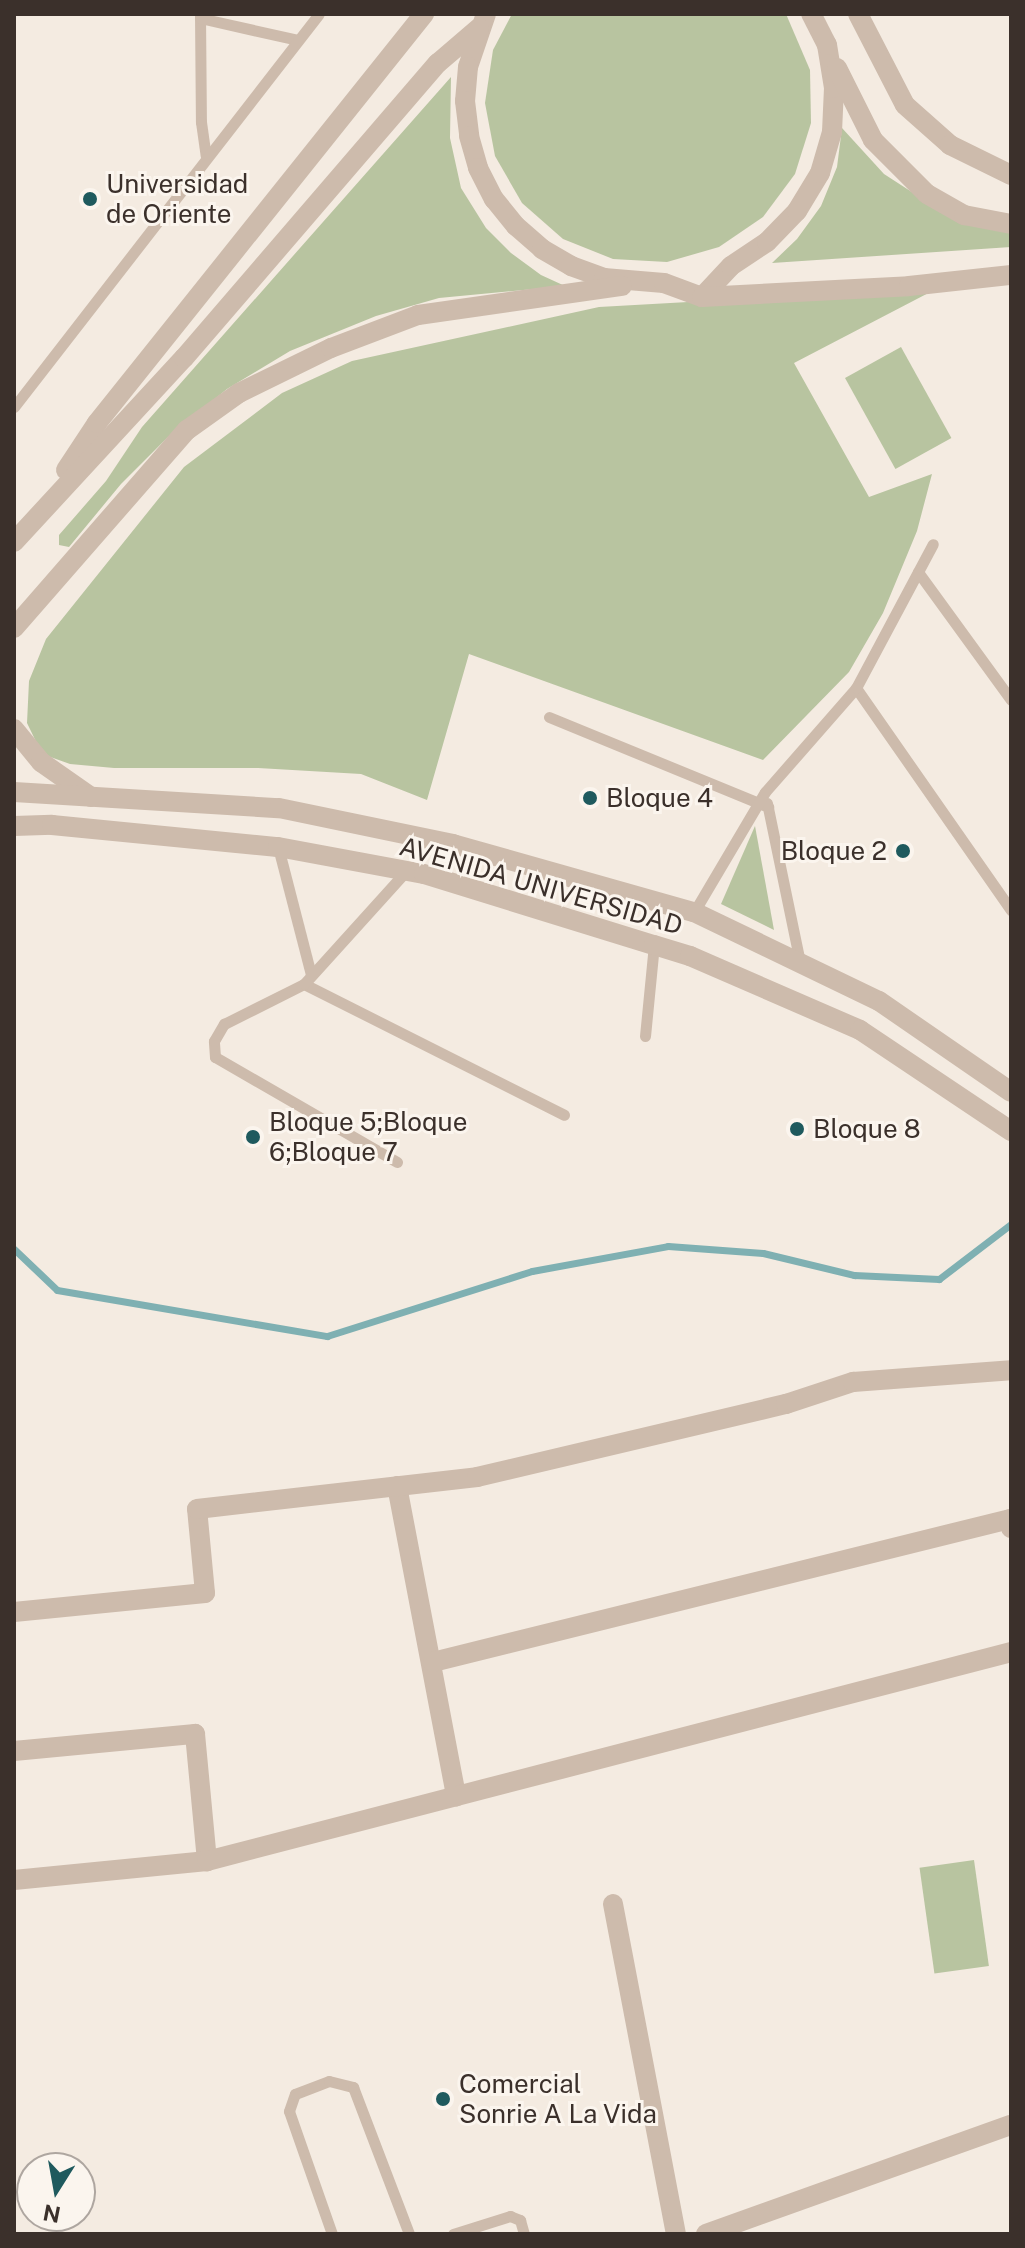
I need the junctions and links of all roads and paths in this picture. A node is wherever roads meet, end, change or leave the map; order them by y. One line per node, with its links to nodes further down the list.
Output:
1 (319, 14): 7 (lane)
2 (424, 14): 16 (street)
3 (811, 14): 8 (street)
4 (858, 14): 10 (street)
5 (200, 16): 7 (lane); 9 (lane)
6 (483, 21): 13 (street); 16 (street)
7 (298, 40): 9 (lane)
8 (827, 45): 11 (street); 14 (street)
9 (206, 156): 15 (lane)
10 (1011, 175)
11 (1011, 224)
12 (1011, 275): 14 (street)
13 (638, 283): 14 (street); 20 (street)
14 (702, 297)
15 (14, 407)
16 (35, 516): 17 (street)
17 (14, 542)
18 (933, 544): 19 (lane)
19 (918, 572): 21 (lane); 22 (lane)
20 (14, 628)
21 (856, 688): 27 (lane); 31 (lane)
22 (1011, 700)
23 (549, 717): 27 (lane)
24 (14, 729): 26 (street)
25 (14, 792): 26 (street, AVENIDA UNIVERSIDAD)
26 (91, 797): 32 (street, AVENIDA UNIVERSIDAD)
27 (763, 805): 32 (lane); 34 (lane)
28 (14, 826): 29 (street, AVENIDA UNIVERSIDAD)
29 (278, 847): 30 (street, AVENIDA UNIVERSIDAD); 35 (lane)
30 (406, 871): 33 (street, AVENIDA UNIVERSIDAD); 35 (lane)
31 (1011, 910)
32 (694, 912): 34 (street, AVENIDA UNIVERSIDAD)
33 (654, 945): 36 (lane); 39 (street, AVENIDA UNIVERSIDAD)
34 (800, 963): 37 (street, AVENIDA UNIVERSIDAD)
35 (308, 980): 38 (lane); 40 (lane)
36 (645, 1036)
37 (1011, 1092)
38 (564, 1115)
39 (1011, 1131)
40 (397, 1162)
41 (1011, 1370): 42 (street)
42 (397, 1486): 44 (street); 46 (street)
43 (1011, 1528): 46 (street)
44 (14, 1612)
45 (1011, 1652): 48 (street)
46 (433, 1662): 48 (street)
47 (14, 1751): 49 (street)
48 (456, 1796): 49 (street)
49 (207, 1861): 50 (street)
50 (14, 1880)
51 (613, 1904): 57 (street)
52 (1011, 2125): 58 (street)
53 (332, 2234): 54 (lane)
54 (409, 2234)
55 (453, 2234): 56 (lane)
56 (524, 2234)
57 (676, 2234)
58 (706, 2234)

